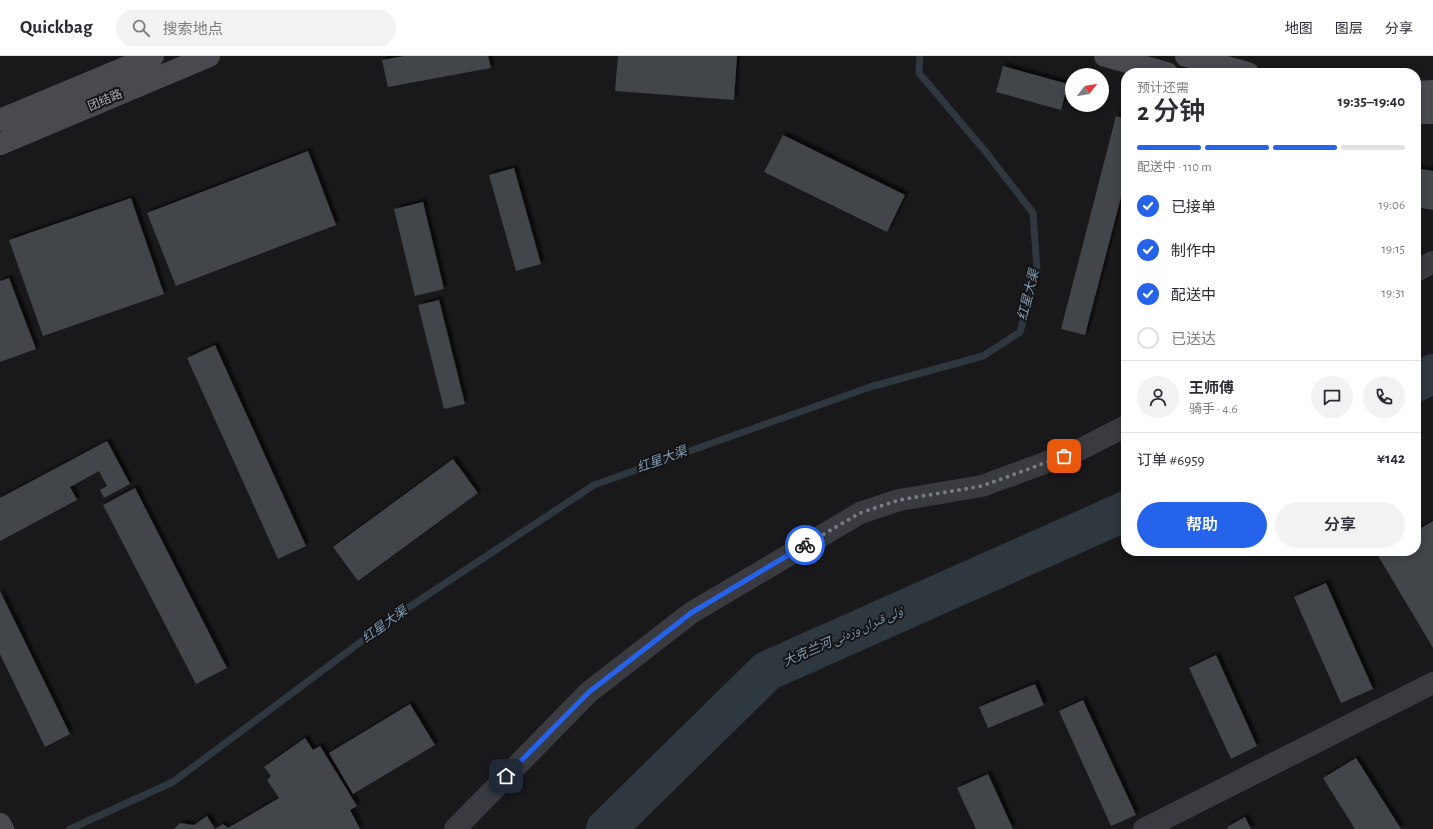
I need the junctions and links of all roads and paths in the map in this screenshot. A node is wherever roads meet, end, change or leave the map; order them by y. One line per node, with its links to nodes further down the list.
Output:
1 (153, 56): 11 (main road, 团结路)
2 (209, 56): 12 (main road, 团结路)
3 (1105, 56): 5 (main road)
4 (1186, 56): 6 (main road)
5 (1149, 68)
6 (1230, 68)
7 (1433, 91): 8 (main road)
8 (1421, 92)
9 (1421, 113): 10 (main road)
10 (1433, 113)
11 (0, 120)
12 (0, 144)
13 (1433, 262): 14 (street)
14 (1421, 268)
15 (1121, 429): 19 (street)
16 (1433, 683): 20 (street)
17 (0, 824): 18 (main road)
18 (3, 829)
19 (455, 829)
20 (1144, 829)

